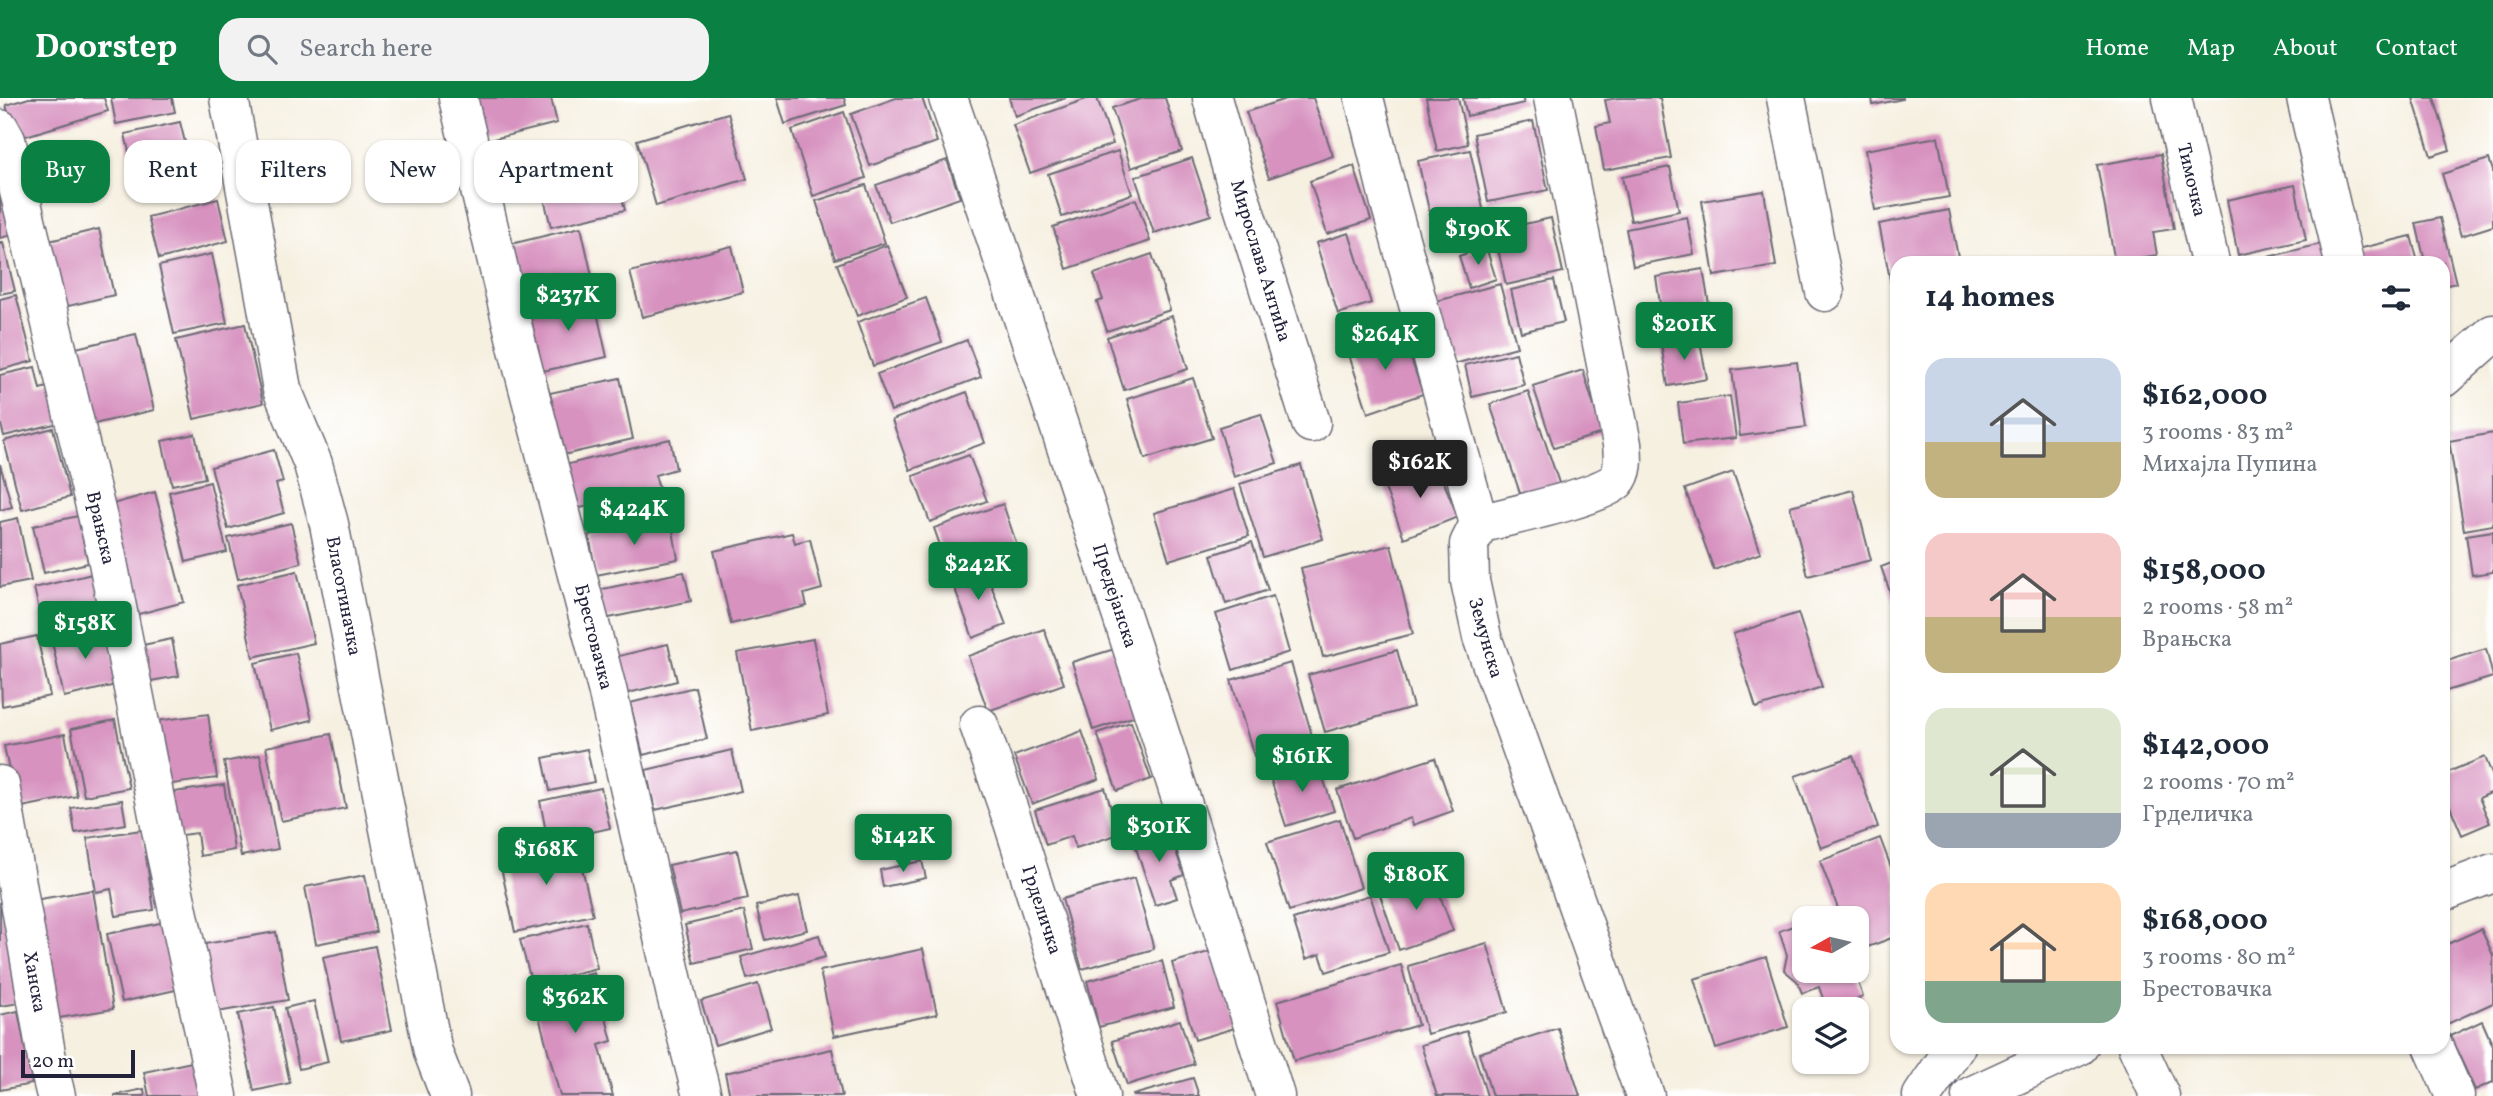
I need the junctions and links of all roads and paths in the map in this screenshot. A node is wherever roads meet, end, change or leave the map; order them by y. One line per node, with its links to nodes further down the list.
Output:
1 (229, 98): 28 (street, Власотиначка)
2 (458, 98): 29 (street, Брестовачка)
3 (948, 98): 31 (street, Предејанска)
4 (1212, 98): 16 (street, Мирослава Антића)
5 (1364, 98): 17 (street)
6 (1553, 98): 17 (street)
7 (1786, 98): 13 (street)
8 (2172, 98): 11 (street, Тимочка)
9 (2306, 98): 12 (street)
10 (0, 129): 27 (street, Врањска)
11 (2209, 256)
12 (2343, 256)
13 (1825, 292)
14 (2493, 334): 15 (street)
15 (2450, 372)
16 (1311, 423)
17 (1479, 524): 32 (street, Земунска)
18 (979, 725): 30 (street, Грделичка)
19 (0, 785): 26 (street, Ханска)
20 (2493, 873): 21 (street)
21 (2450, 889)
22 (1951, 1054): 33 (street)
23 (2062, 1054): 34 (street)
24 (2141, 1054): 35 (street)
25 (2437, 1054): 36 (street)
26 (56, 1096)
27 (218, 1096)
28 (450, 1096)
29 (702, 1096)
30 (1100, 1096)
31 (1276, 1096)
32 (1646, 1096)
33 (1922, 1096)
34 (1971, 1096)
35 (2160, 1096)
36 (2455, 1096)

